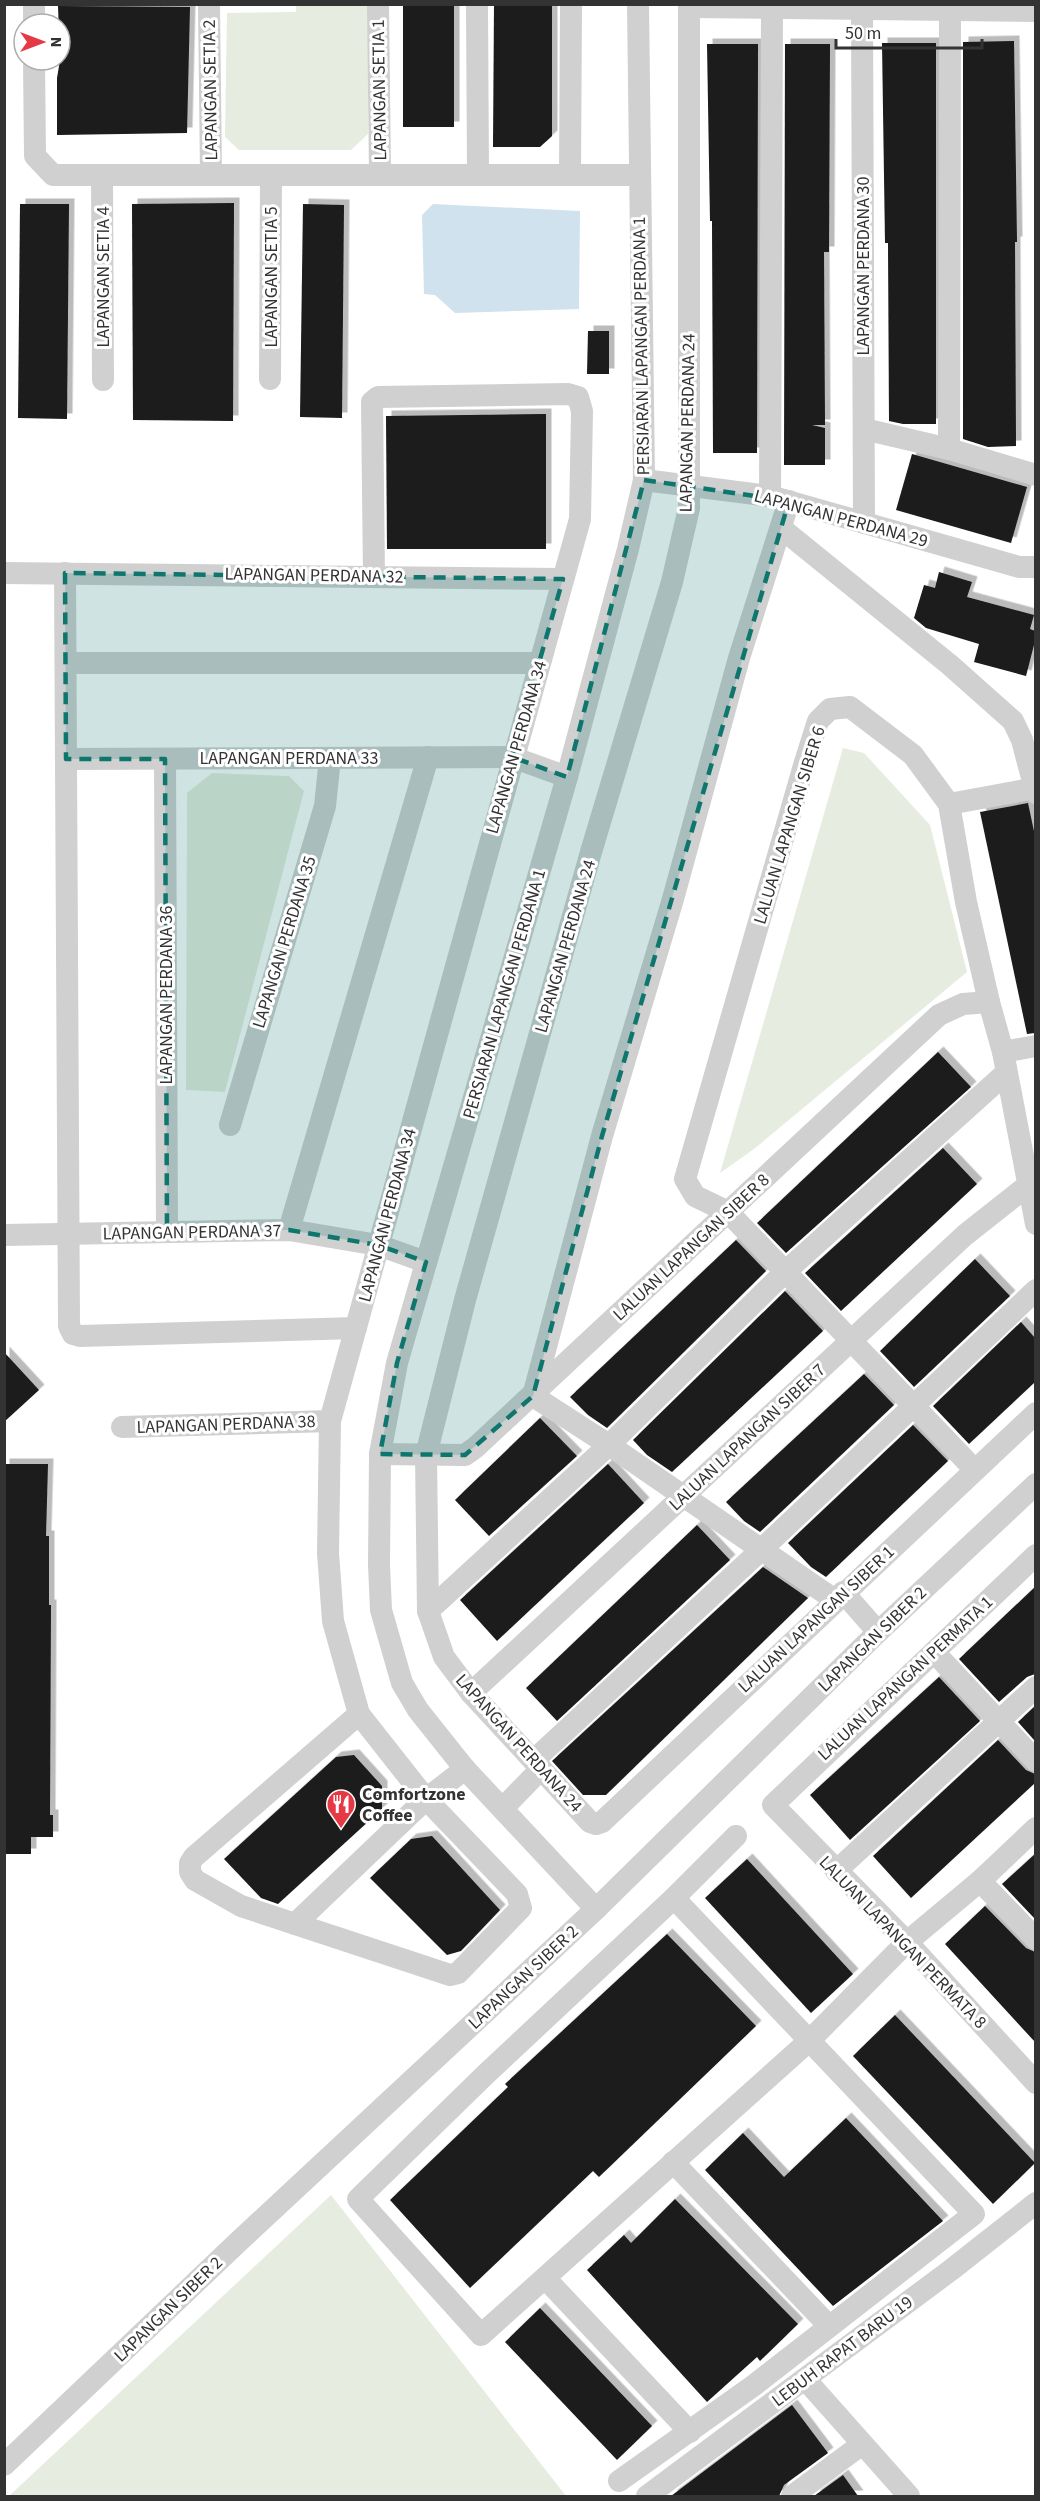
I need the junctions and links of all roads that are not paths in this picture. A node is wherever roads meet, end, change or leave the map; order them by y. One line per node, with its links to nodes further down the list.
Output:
1 (209, 4): 13 (street, LAPANGAN SETIA 2)
2 (378, 4): 15 (street, LAPANGAN SETIA 1)
3 (477, 4): 16 (street)
4 (571, 4): 17 (street)
5 (638, 4): 18 (street, PERSIARAN LAPANGAN PERDANA 1)
6 (689, 6): 7 (street); 25 (street, LAPANGAN PERDANA 24)
7 (772, 9): 8 (street); 26 (street)
8 (862, 9): 9 (street); 21 (street, LAPANGAN PERDANA 30)
9 (950, 11): 10 (street); 22 (street)
10 (1035, 11)
11 (34, 72): 12 (street)
12 (102, 175): 13 (street); 20 (street, LAPANGAN SETIA 4)
13 (211, 175): 14 (street)
14 (271, 175): 15 (street); 19 (street, LAPANGAN SETIA 5)
15 (380, 175): 16 (street)
16 (478, 175): 17 (street)
17 (570, 175): 18 (street)
18 (639, 175): 24 (street, PERSIARAN LAPANGAN PERDANA 1)
19 (270, 379)
20 (103, 380)
21 (864, 429): 22 (street); 27 (street, LAPANGAN PERDANA 30)
22 (949, 449): 23 (street)
23 (1035, 475)
24 (644, 480): 25 (street, LAPANGAN PERDANA 29); 41 (street, PERSIARAN LAPANGAN PERDANA 1)
25 (688, 484): 26 (street, LAPANGAN PERDANA 29); 68 (street, LAPANGAN PERDANA 24)
26 (780, 498): 27 (street, LAPANGAN PERDANA 29); 28 (street)
27 (864, 523): 29 (street, LAPANGAN PERDANA 29)
28 (781, 528): 42 (street); 61 (street)
29 (1035, 567)
30 (4, 573): 31 (street, LAPANGAN PERDANA 32)
31 (65, 573): 32 (street, LAPANGAN PERDANA 32); 34 (street)
32 (374, 576): 33 (street, LAPANGAN PERDANA 32); 33 (street, LAPANGAN PERDANA 34)
33 (563, 579): 35 (street, LAPANGAN PERDANA 34)
34 (66, 663): 35 (street); 39 (street)
35 (539, 663): 37 (street, LAPANGAN PERDANA 34)
36 (428, 757): 37 (street, LAPANGAN PERDANA 33); 38 (street, LAPANGAN PERDANA 33); 51 (street)
37 (512, 757): 41 (street, LAPANGAN PERDANA 33); 55 (street, LAPANGAN PERDANA 34)
38 (330, 758): 40 (street, LAPANGAN PERDANA 33); 47 (street, LAPANGAN PERDANA 35)
39 (66, 759): 40 (street, LAPANGAN PERDANA 33); 53 (street)
40 (165, 759): 52 (street, LAPANGAN PERDANA 36)
41 (567, 777): 56 (street, PERSIARAN LAPANGAN PERDANA 1)
42 (1035, 789): 43 (street)
43 (949, 804): 44 (street, LALUAN LAPANGAN SIBER 6); 49 (street, LALUAN LAPANGAN SIBER 6)
44 (989, 1002): 46 (street, LALUAN LAPANGAN SIBER 6); 49 (street, LALUAN LAPANGAN SIBER 8)
45 (1035, 1046): 46 (street)
46 (1004, 1062): 48 (street, LALUAN LAPANGAN SIBER 6); 57 (street)
47 (230, 1125)
48 (1027, 1186): 50 (street, LALUAN LAPANGAN SIBER 6); 60 (street, LALUAN LAPANGAN SIBER 7)
49 (728, 1212): 57 (street); 61 (street, LALUAN LAPANGAN SIBER 8)
50 (1035, 1224)
51 (289, 1230): 52 (street, LAPANGAN PERDANA 37); 55 (street, LAPANGAN PERDANA 37)
52 (167, 1232): 53 (street, LAPANGAN PERDANA 37)
53 (69, 1233): 54 (street, LAPANGAN PERDANA 37); 59 (street)
54 (4, 1235)
55 (378, 1245): 56 (street, LAPANGAN PERDANA 37); 59 (street, LAPANGAN PERDANA 34)
56 (426, 1262): 67 (street, PERSIARAN LAPANGAN PERDANA 1)
57 (785, 1272): 60 (street); 66 (street)
58 (1035, 1290): 62 (street)
59 (356, 1328): 64 (street, LAPANGAN PERDANA 34)
60 (851, 1341): 62 (street); 71 (street, LALUAN LAPANGAN SIBER 7)
61 (533, 1396): 66 (street); 68 (street, LALUAN LAPANGAN SIBER 8)
62 (913, 1405): 69 (street); 72 (street)
63 (1035, 1413): 69 (street, LALUAN LAPANGAN SIBER 1)
64 (330, 1421): 65 (street, LAPANGAN PERDANA 38); 80 (street, LAPANGAN PERDANA 34)
65 (122, 1427)
66 (609, 1445): 71 (street); 75 (street)
67 (380, 1454): 68 (street, LALUAN LAPANGAN SIBER 8); 84 (street, PERSIARAN LAPANGAN PERDANA 1)
68 (426, 1455): 75 (street, LAPANGAN PERDANA 24)
69 (974, 1469): 74 (street, LALUAN LAPANGAN SIBER 1)
70 (1035, 1484): 76 (street, LAPANGAN SIBER 2)
71 (684, 1495): 72 (street); 79 (street, LALUAN LAPANGAN SIBER 7)
72 (762, 1549): 74 (street); 83 (street)
73 (1035, 1555): 77 (street, LALUAN LAPANGAN PERMATA 1)
74 (839, 1596): 76 (street); 88 (street, LALUAN LAPANGAN SIBER 1)
75 (429, 1611): 79 (street, LAPANGAN PERDANA 24)
76 (878, 1632): 94 (street, LAPANGAN SIBER 2)
77 (934, 1652): 81 (street); 86 (street, LALUAN LAPANGAN PERMATA 1)
78 (1035, 1688): 81 (street)
79 (471, 1693): 83 (street, LAPANGAN PERDANA 24)
80 (359, 1714): 85 (street, LAPANGAN PERDANA 34); 95 (street)
81 (999, 1722): 82 (street); 91 (street)
82 (1035, 1761)
83 (538, 1764): 87 (street); 88 (street, LAPANGAN PERDANA 24)
84 (465, 1769): 85 (street); 87 (street, PERSIARAN LAPANGAN PERDANA 1)
85 (426, 1799): 95 (street); 95 (street, LAPANGAN PERDANA 34)
86 (775, 1802): 91 (street, LALUAN LAPANGAN PERMATA 8)
87 (503, 1808): 94 (street, PERSIARAN LAPANGAN PERDANA 1)
88 (596, 1824)
89 (1035, 1828): 92 (street)
90 (736, 1836): 93 (street)
91 (836, 1871): 97 (street, LALUAN LAPANGAN PERMATA 8)
92 (980, 1881): 96 (street); 97 (street)
93 (674, 1898): 98 (street); 102 (street)
94 (596, 1909): 107 (street, LAPANGAN SIBER 2)
95 (295, 1924)
96 (1035, 1939)
97 (908, 1942): 98 (street); 99 (street, LALUAN LAPANGAN PERMATA 8)
98 (810, 2040): 100 (street); 103 (street)
99 (1035, 2083)
100 (673, 2162): 102 (street); 103 (street)
101 (1035, 2203): 104 (street, LEBUH RAPAT BARU 19)
102 (546, 2277): 105 (street)
103 (829, 2326): 105 (street)
104 (805, 2379): 106 (street); 109 (street, LEBUH RAPAT BARU 19)
105 (690, 2432): 108 (street)
106 (861, 2445): 110 (street); 111 (street)
107 (4, 2465)
108 (619, 2481)
109 (647, 2496)
110 (792, 2496)
111 (909, 2496)

